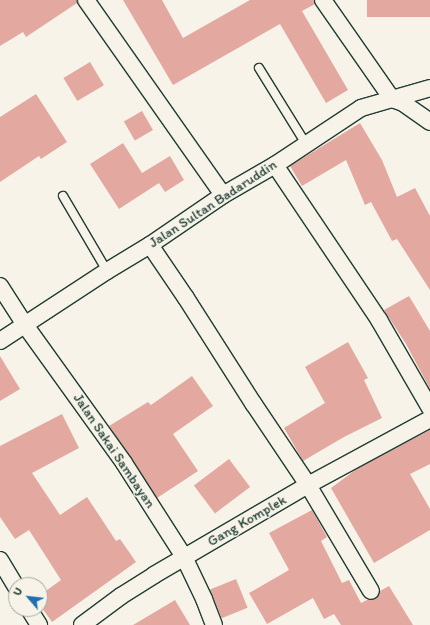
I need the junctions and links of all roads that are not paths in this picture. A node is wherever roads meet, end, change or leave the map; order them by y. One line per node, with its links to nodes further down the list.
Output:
1 (86, 0): 9 (street)
2 (323, 0): 5 (street)
3 (258, 68): 7 (lane)
4 (430, 88): 5 (street, Jalan Sultan Badaruddin)
5 (392, 99): 6 (street); 7 (street, Jalan Sultan Badaruddin)
6 (430, 122)
7 (306, 144): 8 (street, Jalan Sultan Badaruddin)
8 (275, 165): 9 (street, Jalan Sultan Badaruddin); 16 (street)
9 (223, 195): 11 (street, Jalan Sultan Badaruddin)
10 (63, 196): 12 (lane)
11 (150, 245): 12 (street, Jalan Sultan Badaruddin); 18 (street)
12 (106, 271): 14 (street, Jalan Sultan Badaruddin)
13 (0, 286): 14 (street, Jalan Sakai Sambayan)
14 (25, 326): 15 (street, Jalan Sultan Badaruddin); 19 (street, Jalan Sakai Sambayan)
15 (0, 341)
16 (430, 408)
17 (430, 419): 18 (street, Gang Komplek)
18 (308, 484): 19 (street, Gang Komplek); 22 (street)
19 (184, 557): 23 (street, Gang Komplek); 24 (street, Jalan Sakai Sambayan)
20 (0, 560): 21 (street)
21 (10, 577)
22 (371, 591)
23 (82, 625)
24 (214, 625)

